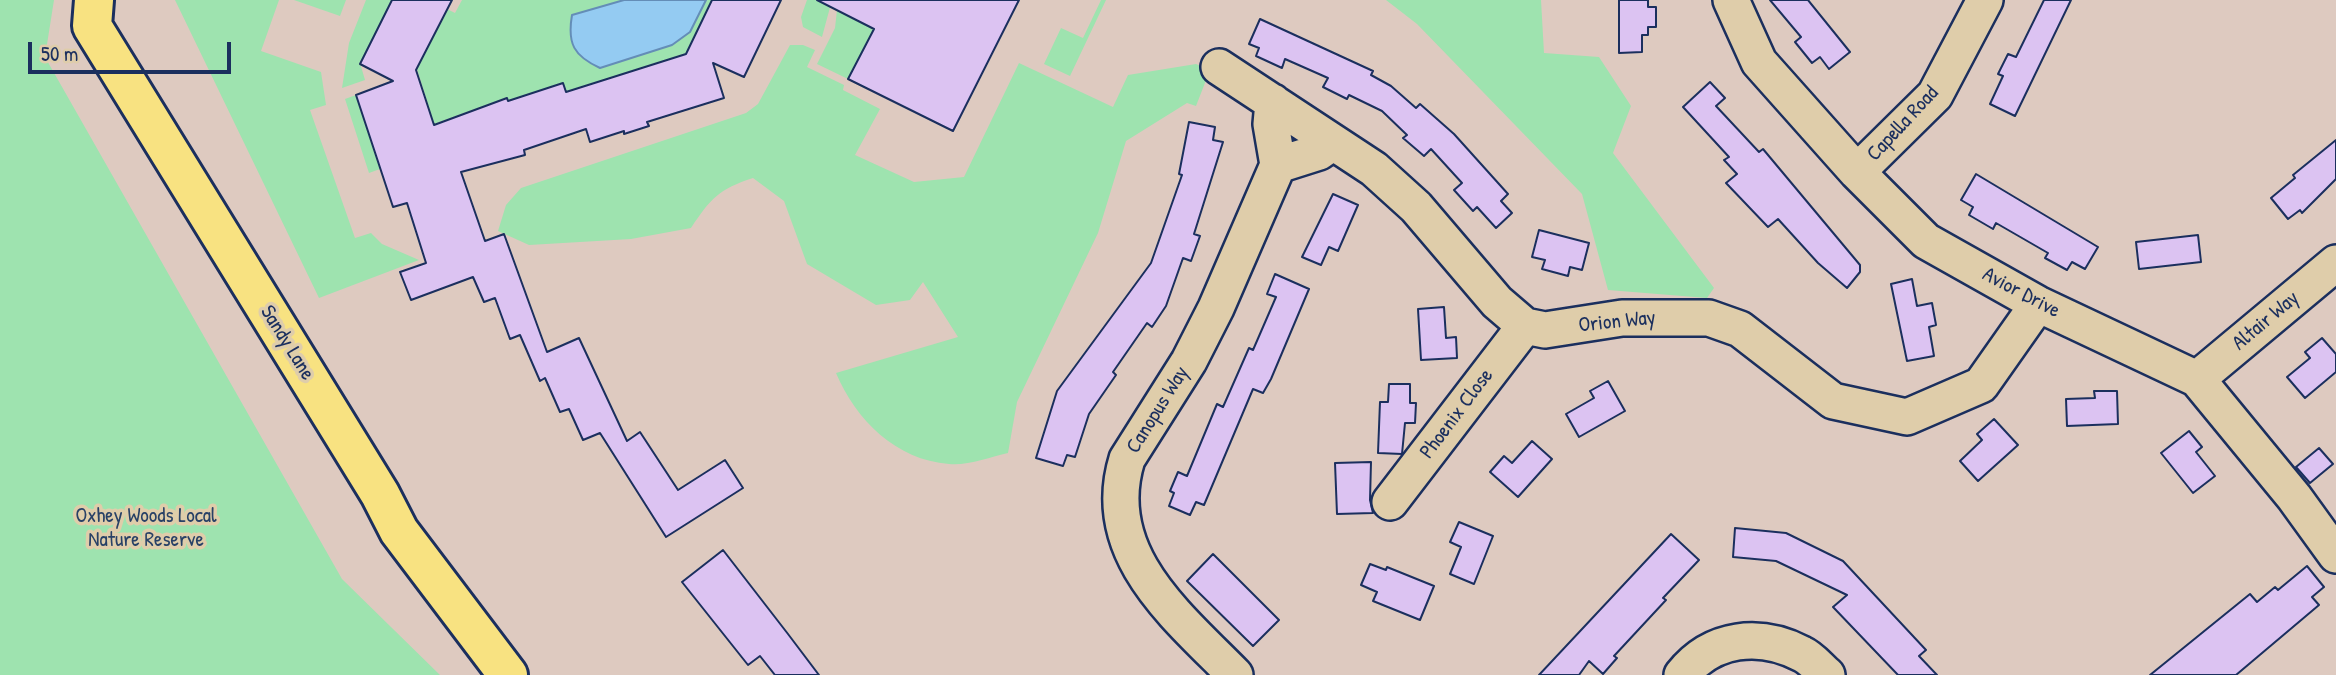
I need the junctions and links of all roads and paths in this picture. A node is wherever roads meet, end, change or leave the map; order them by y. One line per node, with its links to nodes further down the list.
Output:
1 (94, 0): 15 (main road, Sandy Lane)
2 (1731, 0): 8 (street, Avior Drive)
3 (1985, 0): 8 (street, Capella Road)
4 (1219, 66): 5 (street)
5 (1273, 102): 6 (street); 7 (street)
6 (1333, 142): 7 (street); 11 (street)
7 (1278, 165): 16 (street, Canopus Way)
8 (1857, 172): 10 (street, Avior Drive)
9 (2336, 262): 12 (street, Altair Way)
10 (2038, 304): 11 (street, Orion Way); 12 (street, Avior Drive)
11 (1525, 327): 13 (street, Phoenix Close)
12 (2197, 379): 14 (street, Avior Drive)
13 (1390, 502)
14 (2336, 555)
15 (508, 675)
16 (1235, 675)
17 (1682, 675): 18 (street)
18 (1827, 675)

